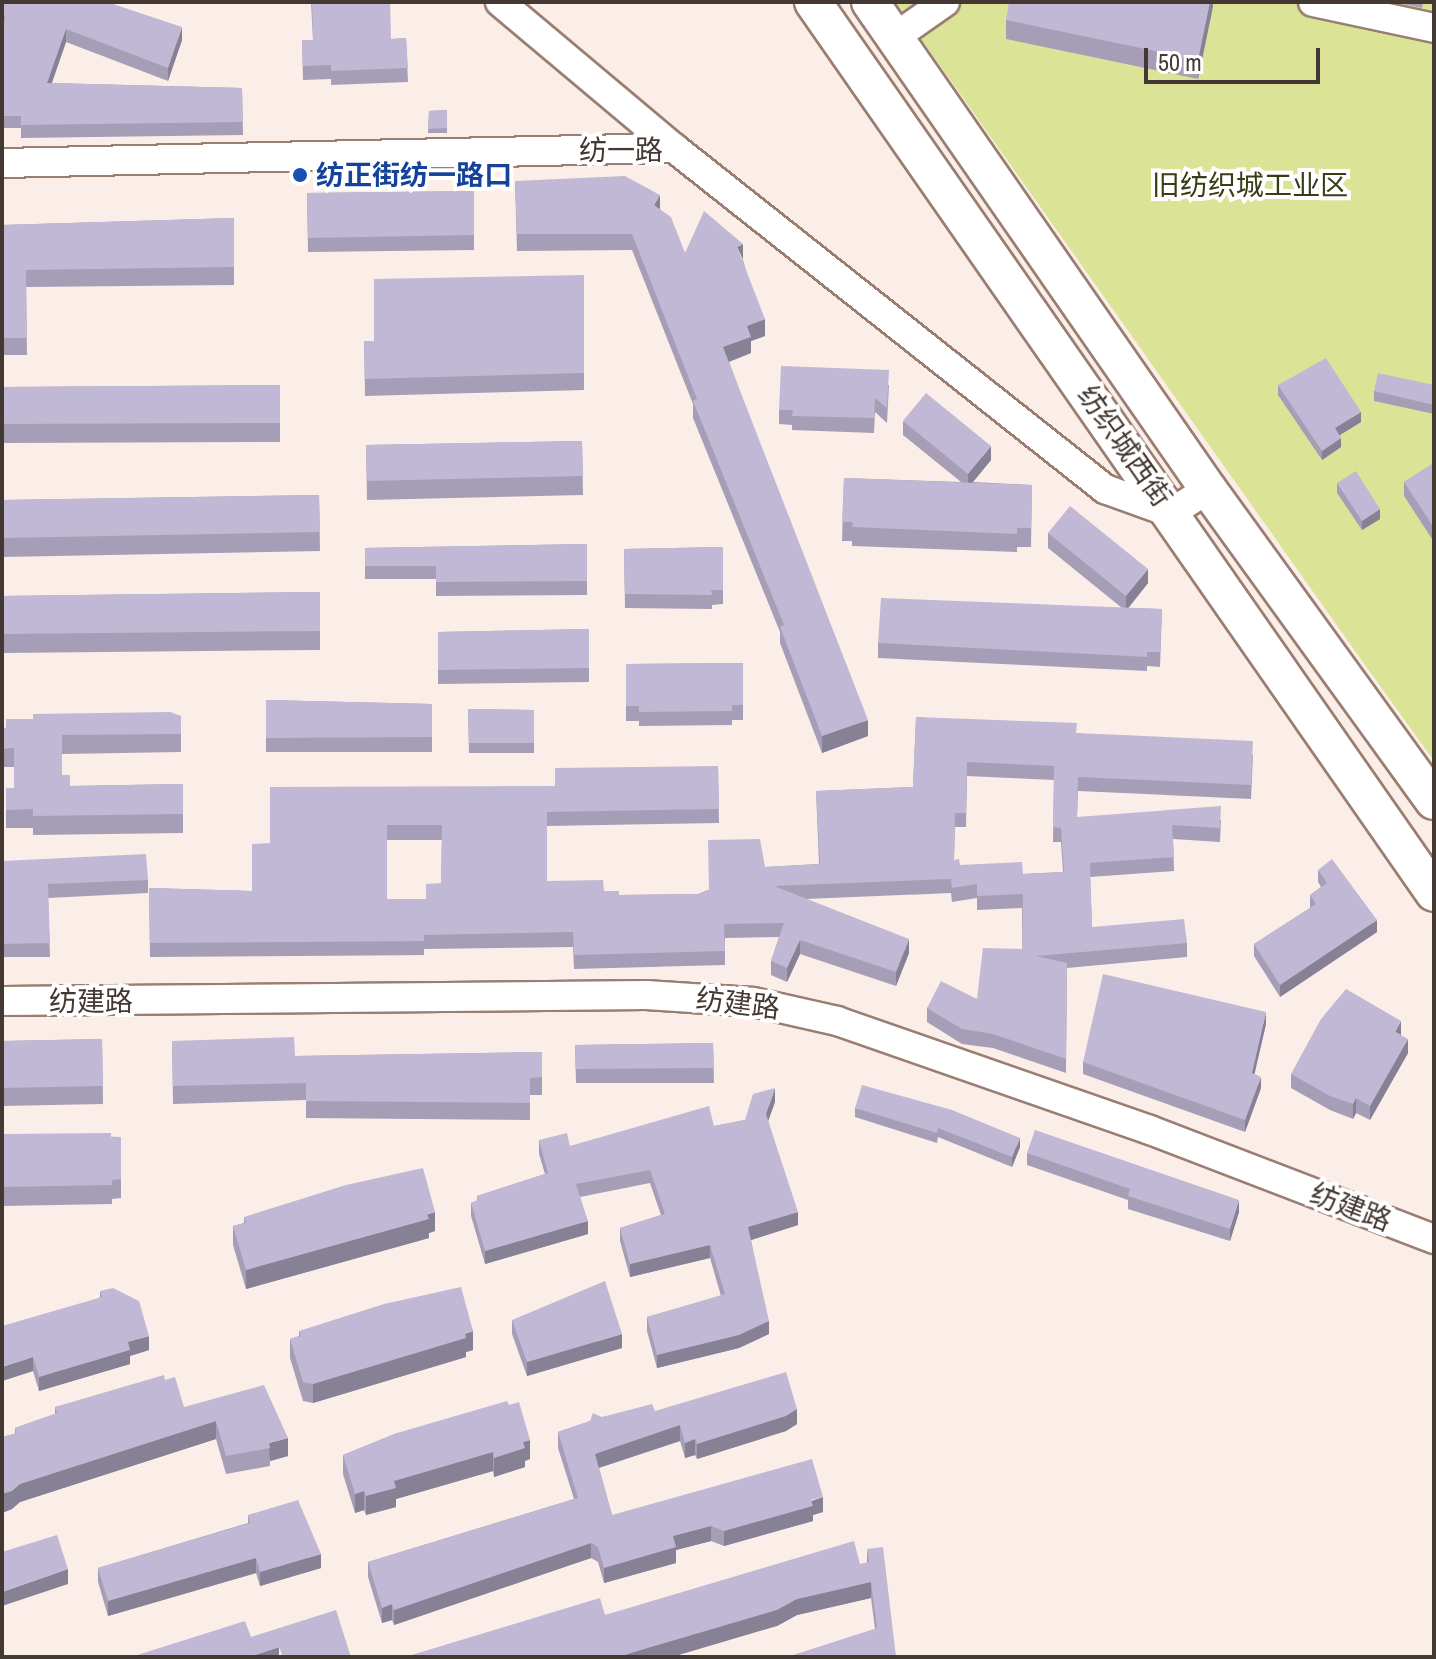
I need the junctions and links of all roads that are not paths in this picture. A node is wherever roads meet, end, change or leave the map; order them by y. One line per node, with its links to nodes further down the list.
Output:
1 (500, 2): 8 (street)
2 (813, 2): 11 (main road, 纺织城西街)
3 (870, 2): 7 (main road, 纺织城西街)
4 (945, 2): 7 (street)
5 (1313, 2): 6 (street)
6 (1434, 28)
7 (895, 37): 10 (main road, 纺织城西街)
8 (674, 148): 9 (street, 纺一路); 11 (street, 纺一路)
9 (2, 163)
10 (1208, 489): 11 (street); 12 (main road, 纺织城西街)
11 (1171, 513): 13 (main road, 纺织城西街)
12 (1434, 801)
13 (1434, 893)
14 (2, 1001): 15 (street, 纺建路)
15 (1434, 1239)

